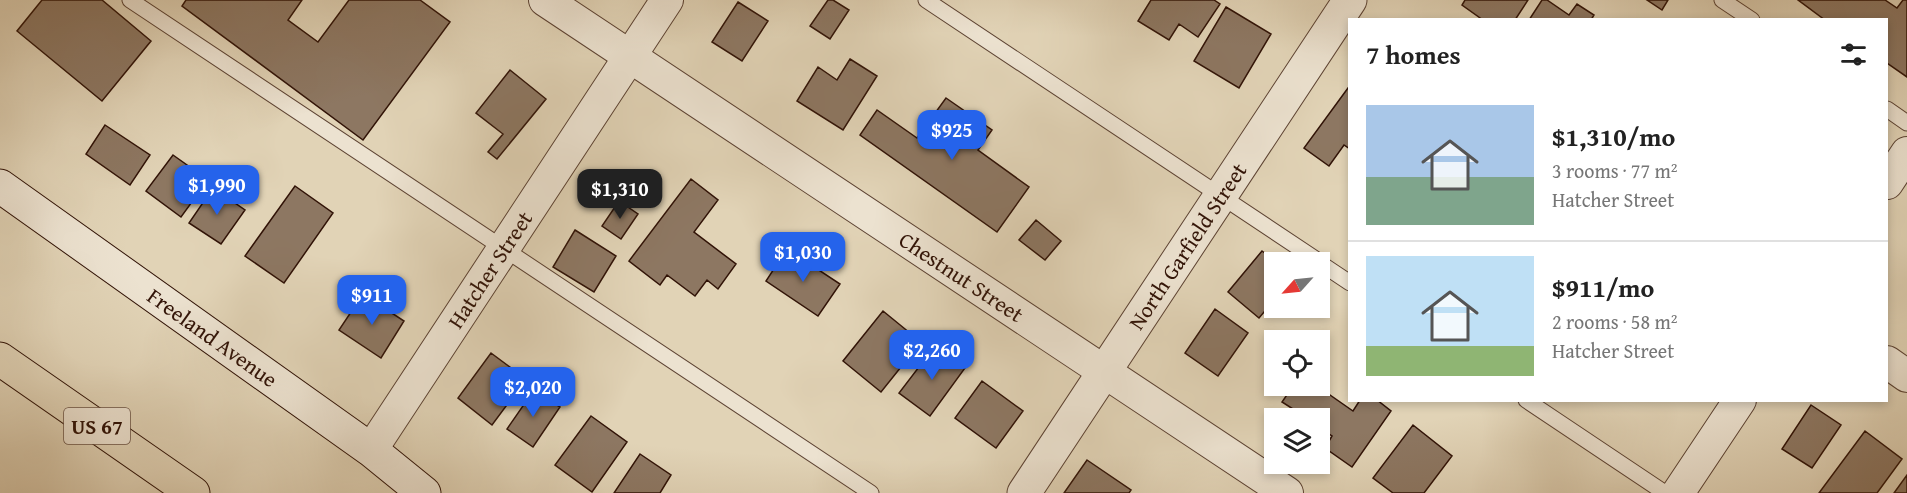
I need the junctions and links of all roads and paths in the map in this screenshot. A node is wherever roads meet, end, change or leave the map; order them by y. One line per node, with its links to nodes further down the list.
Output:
1 (130, 0): 15 (lane)
2 (545, 0): 8 (street, Chestnut Street)
3 (668, 0): 8 (street, Hatcher Street)
4 (926, 0): 14 (lane)
5 (1722, 0): 7 (lane)
6 (1347, 7): 14 (street, North Garfield Street)
7 (1749, 18)
8 (630, 57): 15 (street, Hatcher Street); 21 (street, Chestnut Street)
9 (1888, 111): 10 (lane)
10 (1907, 123)
11 (1907, 153): 12 (street)
12 (1888, 182)
13 (0, 186): 25 (street, Freeland Avenue)
14 (1221, 197): 16 (lane); 21 (street, North Garfield Street)
15 (504, 249): 25 (street, Hatcher Street); 28 (lane)
16 (1304, 252)
17 (1330, 270): 18 (lane)
18 (1348, 282)
19 (0, 359): 26 (highway, US 67)
20 (1888, 364): 22 (street)
21 (1105, 372): 29 (street, North Garfield Street); 30 (street, Chestnut Street)
22 (1907, 376)
23 (1529, 402): 31 (lane)
24 (1739, 402): 32 (street)
25 (371, 450): 27 (street, Freeland Avenue)
26 (194, 493)
27 (424, 493)
28 (871, 493)
29 (1024, 493)
30 (1287, 493)
31 (1665, 493)
32 (1678, 493)

